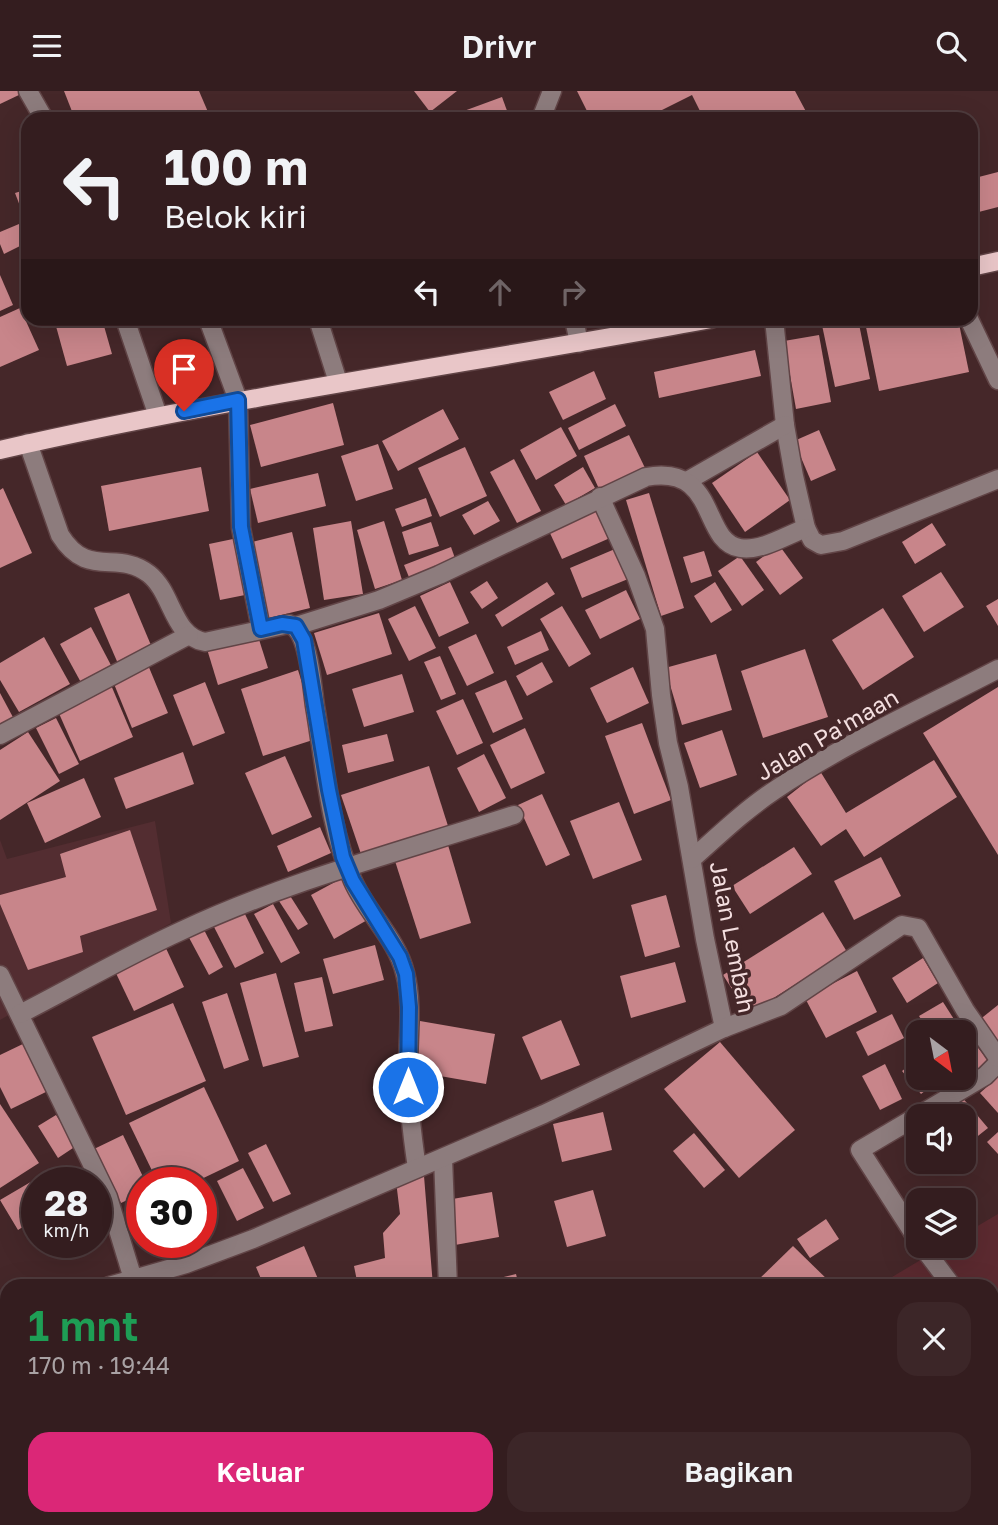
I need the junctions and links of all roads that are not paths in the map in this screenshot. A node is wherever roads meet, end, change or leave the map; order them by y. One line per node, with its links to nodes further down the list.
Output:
1 (28, 91): 3 (street)
2 (552, 91): 4 (street)
3 (40, 112)
4 (544, 112)
5 (998, 261): 6 (main road)
6 (978, 265)
7 (127, 326): 18 (street)
8 (211, 326): 17 (street)
9 (320, 326): 16 (street)
10 (575, 326): 14 (street)
11 (672, 326): 14 (main road)
12 (775, 326): 19 (street)
13 (971, 326): 15 (street)
14 (579, 343): 16 (main road)
15 (998, 380)
16 (338, 382): 17 (main road)
17 (238, 400): 18 (main road); 27 (street)
18 (158, 416): 20 (main road)
19 (785, 425): 23 (street); 25 (street)
20 (28, 443): 21 (main road); 28 (street)
21 (0, 450)
22 (998, 479): 25 (street)
23 (687, 481): 24 (street); 25 (street)
24 (600, 497): 26 (street); 32 (street, Jalan Lembah)
25 (806, 528)
26 (296, 626): 27 (street); 33 (street)
27 (261, 629): 28 (street)
28 (189, 635): 30 (street)
29 (998, 670): 32 (street, Jalan Pa'maan)
30 (0, 735)
31 (514, 815): 33 (street)
32 (692, 859): 36 (street, Jalan Lembah)
33 (349, 869): 35 (street); 39 (street)
34 (0, 975): 35 (street)
35 (20, 1014): 42 (street)
36 (724, 1028): 37 (street, Jalan Lembah); 38 (street)
37 (998, 1060): 40 (street, Jalan Lembah)
38 (443, 1158): 39 (street); 43 (street)
39 (418, 1168): 42 (street)
40 (906, 1222)
41 (931, 1258): 44 (street, Jalan Lembah)
42 (133, 1279)
43 (448, 1279)
44 (947, 1279)

